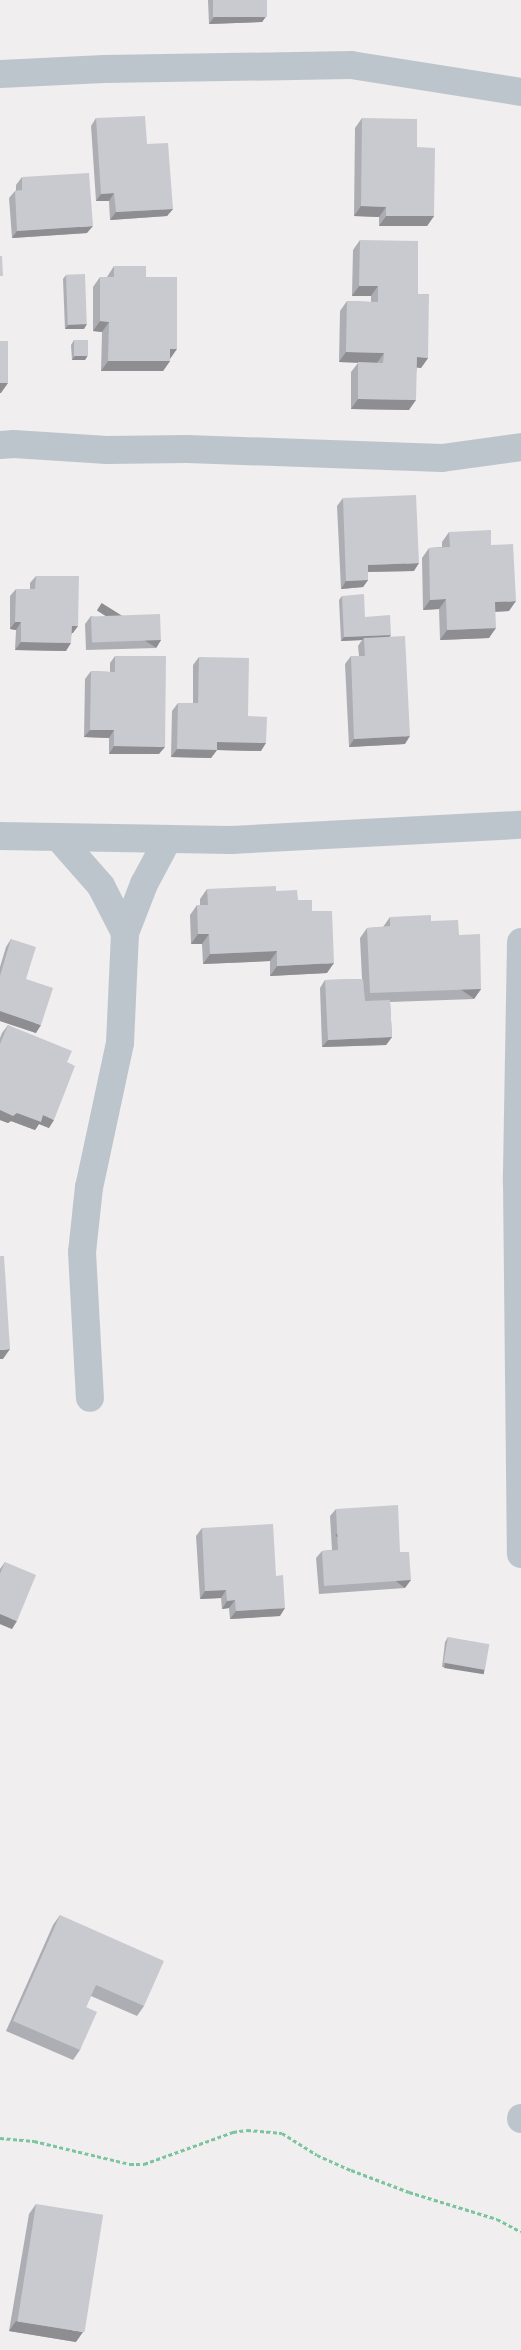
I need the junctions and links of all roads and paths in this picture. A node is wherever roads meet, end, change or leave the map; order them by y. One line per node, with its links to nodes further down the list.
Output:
1 (0, 74): 2 (street)
2 (521, 92)
3 (0, 445): 4 (street)
4 (521, 447)
5 (521, 825): 8 (street)
6 (0, 836): 7 (street)
7 (58, 836): 8 (street); 9 (street)
8 (168, 839): 9 (street)
9 (125, 932): 11 (street)
10 (521, 942): 12 (street)
11 (90, 1398)
12 (521, 1554)
13 (0, 2138): 14 (path)
14 (521, 2232)

